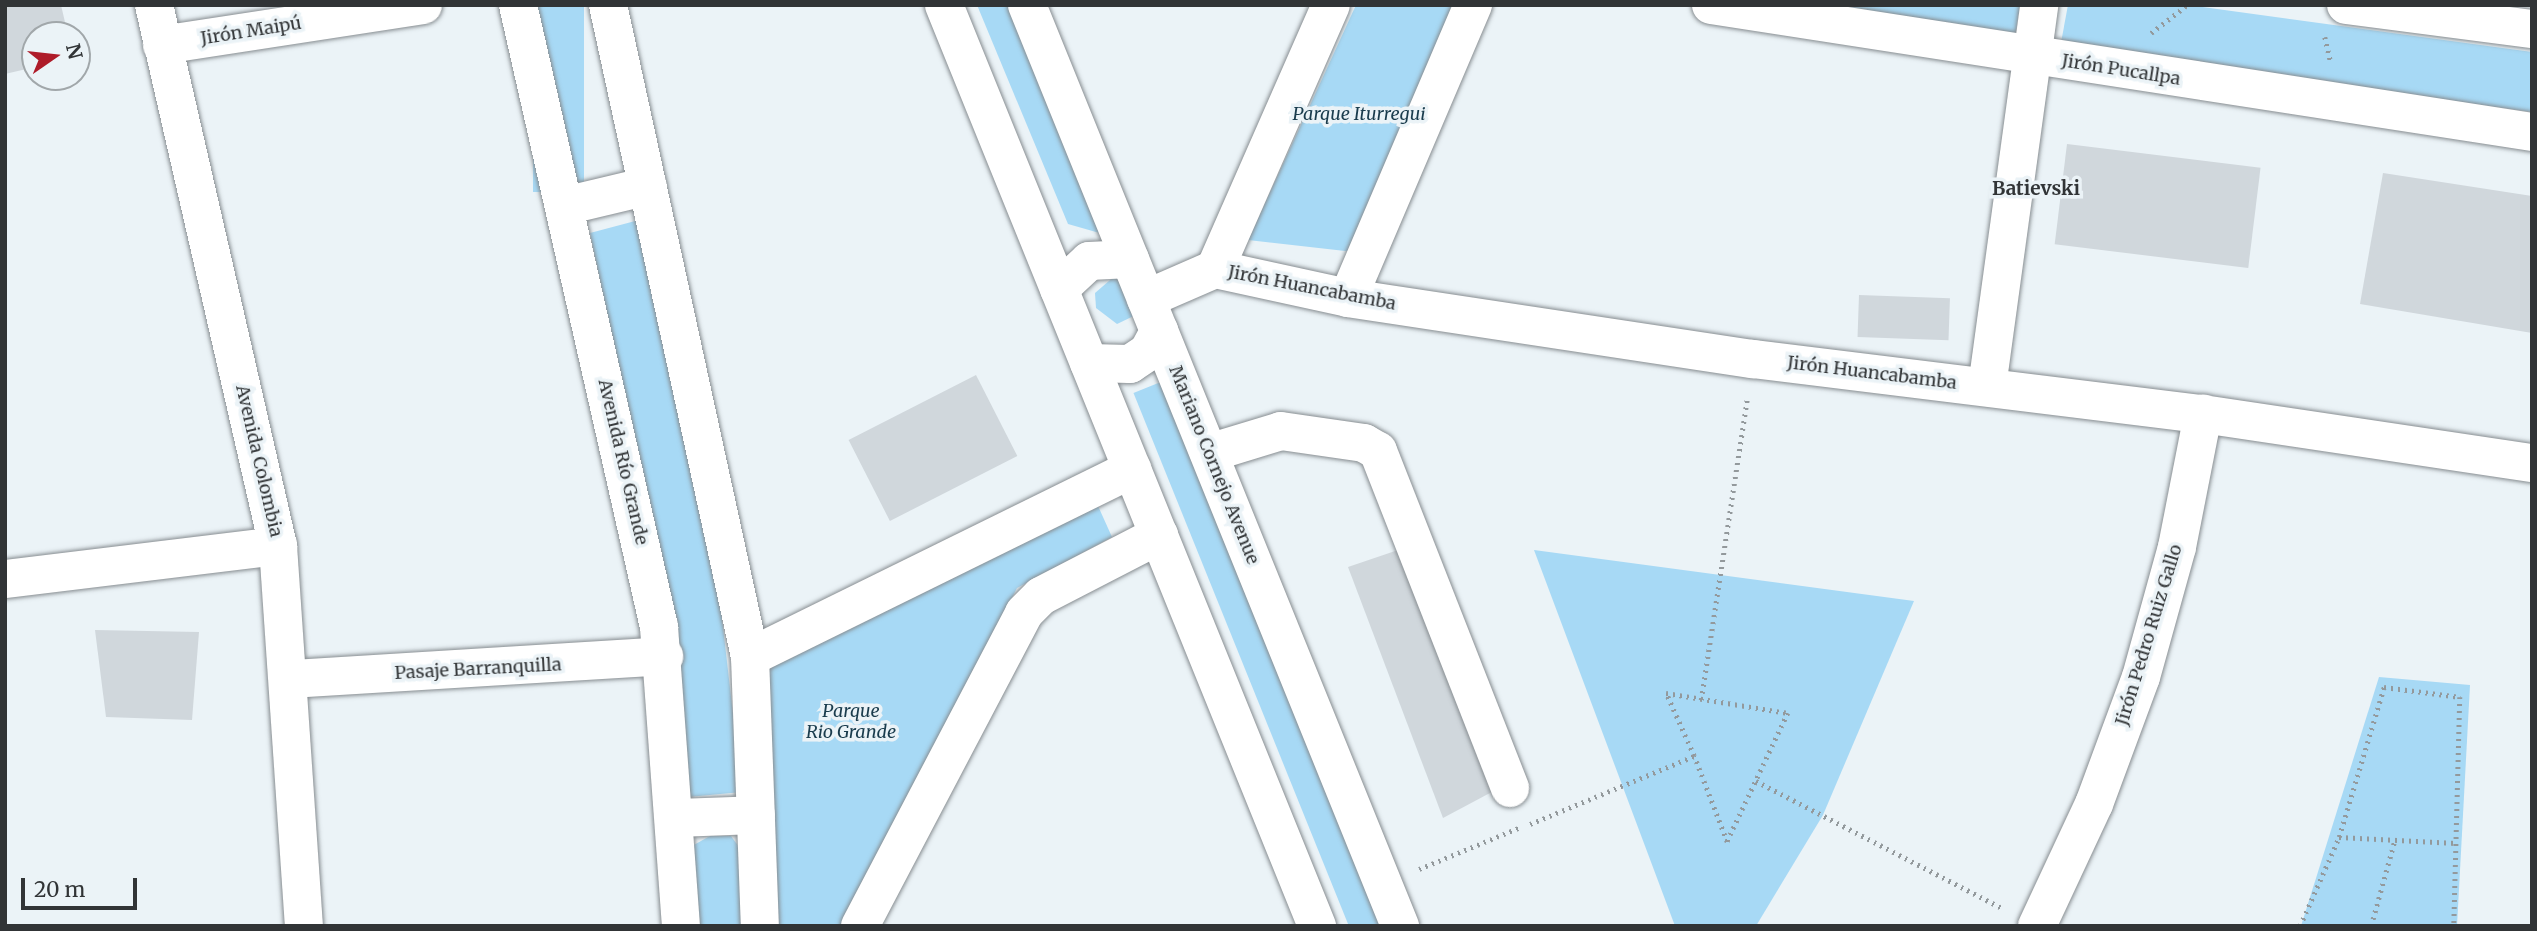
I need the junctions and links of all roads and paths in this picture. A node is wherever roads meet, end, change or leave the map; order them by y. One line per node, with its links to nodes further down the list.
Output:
1 (154, 5): 13 (street, Avenida Colombia)
2 (423, 5): 13 (street, Jirón Maipú)
3 (518, 5): 18 (street, Avenida Río Grande)
4 (608, 5): 17 (street)
5 (944, 5): 21 (street)
6 (1027, 5): 19 (street, Mariano Cornejo Avenue)
7 (1331, 5): 20 (street)
8 (1473, 5): 22 (street)
9 (1711, 5): 14 (street, Jirón Pucallpa)
10 (2039, 5): 14 (street)
11 (2335, 18): 12 (street); 15 (path)
12 (2532, 29)
13 (162, 45): 32 (street, Avenida Colombia)
14 (2031, 57): 15 (street, Jirón Pucallpa); 26 (street)
15 (2340, 103): 16 (street, Jirón Pucallpa)
16 (2532, 132)
17 (648, 186): 18 (street); 35 (street)
18 (565, 206): 34 (street, Avenida Río Grande)
19 (1130, 259): 21 (street); 23 (street, Mariano Cornejo Avenue)
20 (1215, 269): 22 (street, Jirón Huancabamba); 23 (street)
21 (1059, 289): 25 (street)
22 (1348, 299): 24 (street, Jirón Huancabamba)
23 (1153, 315): 25 (street); 28 (street, Mariano Cornejo Avenue)
24 (1754, 359): 26 (street, Jirón Huancabamba); 37 (path)
25 (1089, 363): 30 (street)
26 (1987, 387): 27 (street, Jirón Huancabamba)
27 (2203, 414): 29 (street, Jirón Huancabamba); 47 (street, Jirón Pedro Ruiz Gallo)
28 (1209, 453): 40 (street); 46 (street, Mariano Cornejo Avenue)
29 (2532, 463)
30 (1132, 469): 31 (street); 35 (street)
31 (1158, 535): 51 (street); 52 (street)
32 (278, 546): 33 (street); 36 (street, Avenida Colombia)
33 (5, 579)
34 (664, 656): 36 (street, Pasaje Barranquilla); 42 (street, Avenida Río Grande)
35 (750, 657): 41 (street)
36 (292, 679): 48 (street, Avenida Colombia)
37 (1701, 700): 38 (path); 39 (path)
38 (1694, 756): 39 (path); 46 (path)
39 (1756, 781): 47 (path)
40 (1510, 788)
41 (756, 815): 42 (street); 50 (street)
42 (676, 818): 49 (street, Avenida Río Grande)
43 (2339, 837): 44 (path); 45 (path); 54 (path)
44 (2395, 839): 45 (path); 55 (path)
45 (2456, 843): 56 (path)
46 (1383, 883): 53 (street, Mariano Cornejo Avenue)
47 (2025, 920)
48 (304, 926)
49 (681, 926)
50 (760, 926)
51 (860, 926)
52 (1317, 926)
53 (1400, 926)
54 (2300, 926)
55 (2371, 926)
56 (2454, 926)

